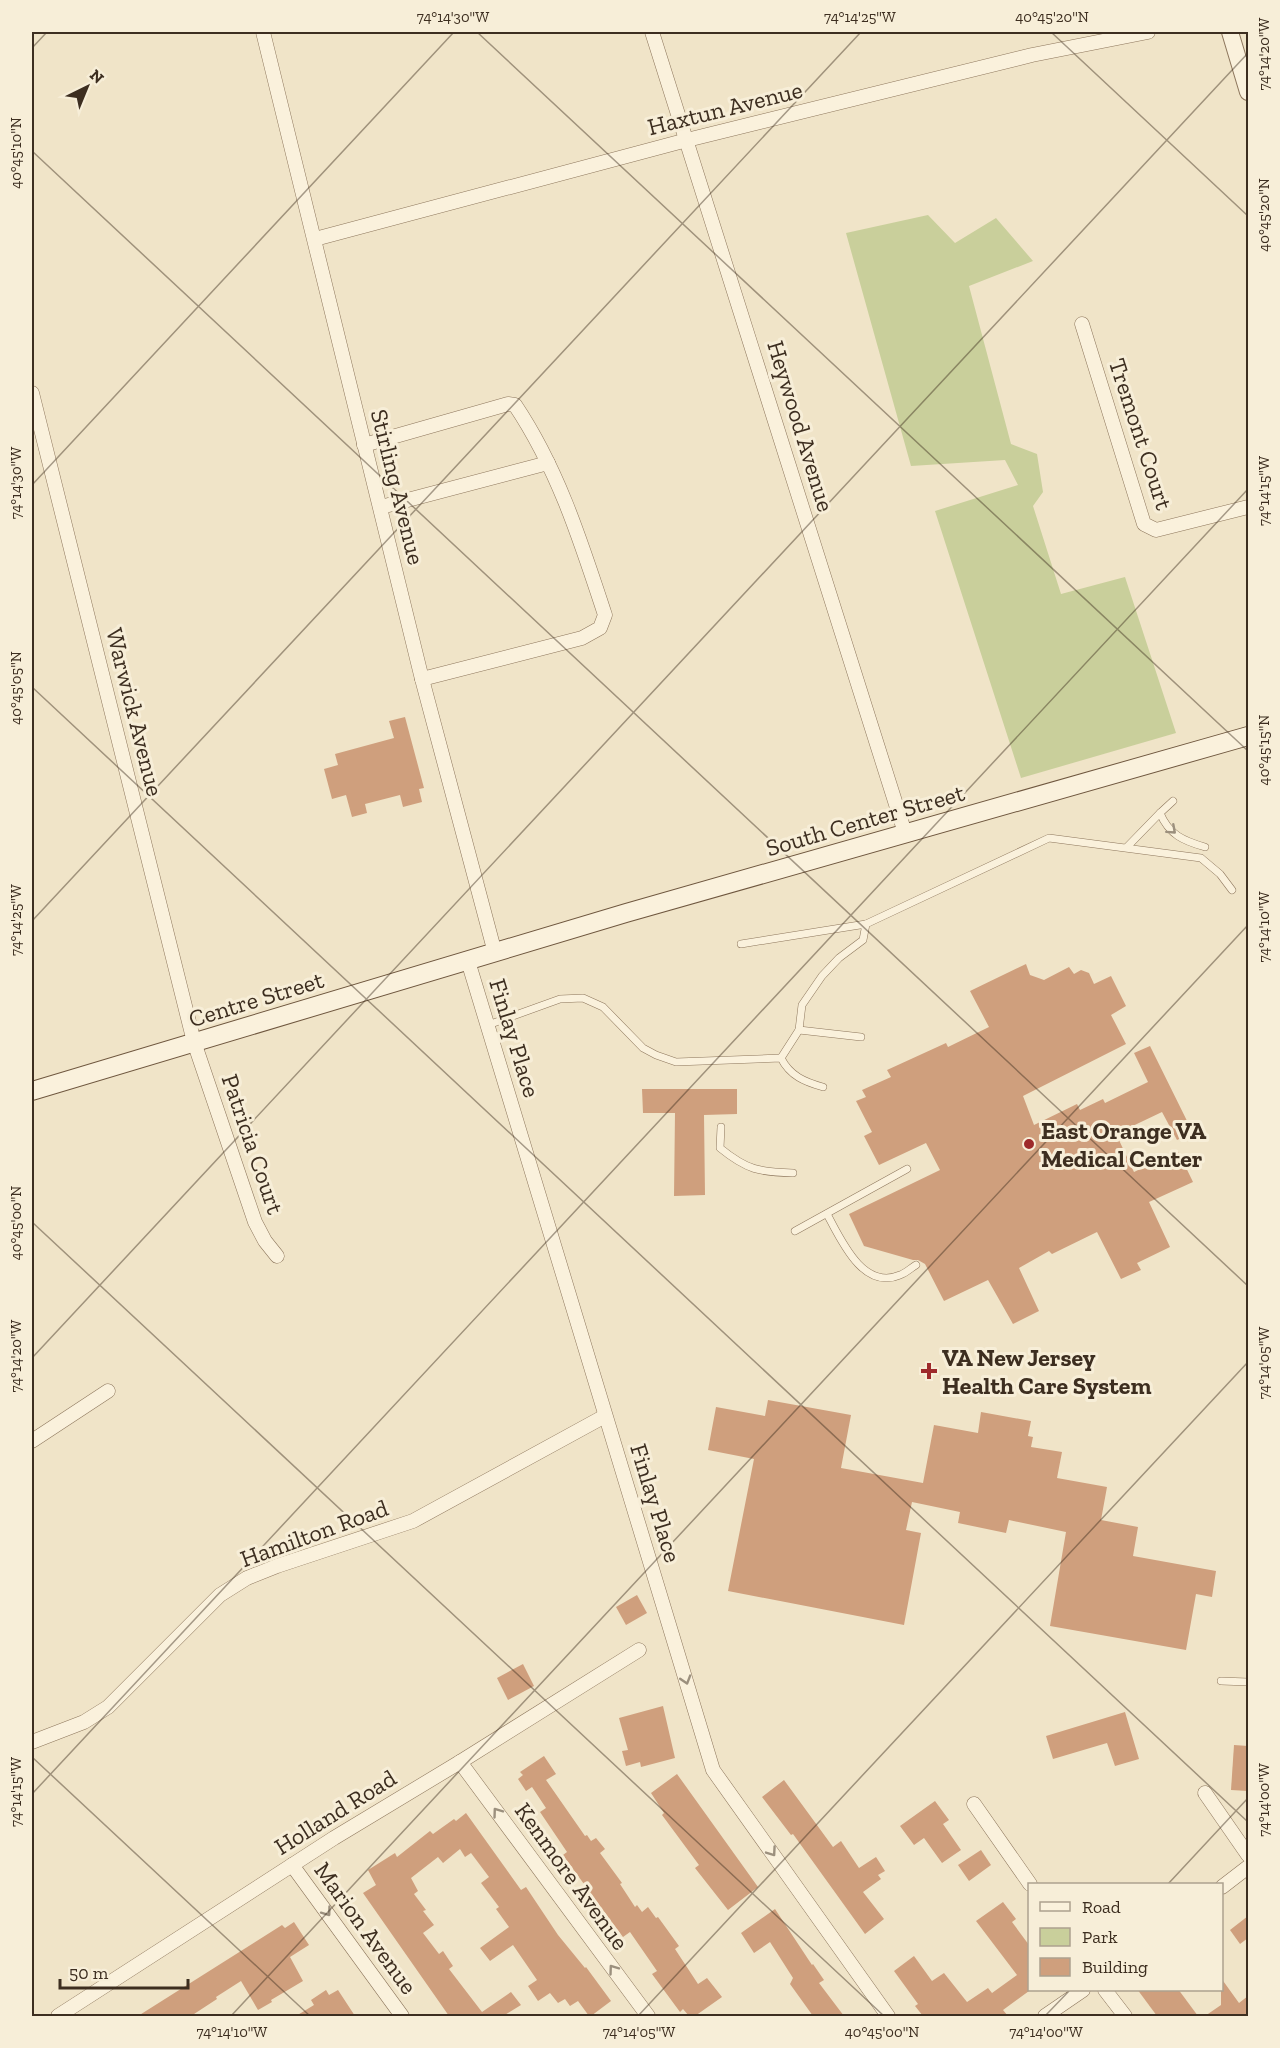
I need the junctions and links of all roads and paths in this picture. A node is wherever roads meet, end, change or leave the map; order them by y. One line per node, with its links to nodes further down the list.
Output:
1 (262, 32): 7 (street, Stirling Avenue)
2 (652, 32): 6 (street, Heywood Avenue)
3 (1148, 32): 6 (street, Haxtun Avenue)
4 (1230, 32): 5 (street)
5 (1248, 92)
6 (687, 140): 7 (street, Haxtun Avenue); 18 (street, Heywood Avenue)
7 (315, 239): 10 (street, Stirling Avenue)
8 (1082, 324): 13 (street, Tremont Court)
9 (32, 393): 29 (street, Warwick Avenue)
10 (364, 445): 11 (street); 12 (street, Stirling Avenue)
11 (548, 463): 12 (street); 14 (street)
12 (381, 507): 14 (street, Stirling Avenue)
13 (1248, 507)
14 (422, 679): 24 (street, Stirling Avenue)
15 (1248, 736): 18 (main road, South Center Street)
16 (1173, 801): 17 (lane)
17 (1160, 813): 19 (lane); 20 (lane, one-way to 20)
18 (905, 833): 24 (main road, South Center Street)
19 (1127, 847): 21 (lane); 22 (lane)
20 (1205, 848)
21 (1232, 890)
22 (866, 924): 23 (lane); 27 (lane)
23 (741, 945)
24 (495, 953): 25 (main road, Centre Street)
25 (468, 961): 26 (street, Finlay Place); 29 (main road, Centre Street)
26 (488, 1025): 30 (lane); 41 (street, Finlay Place)
27 (799, 1030): 28 (lane); 30 (lane)
28 (861, 1037)
29 (194, 1042): 32 (main road, Centre Street); 38 (street, Patricia Court)
30 (782, 1058): 31 (lane)
31 (823, 1087)
32 (32, 1091)
33 (720, 1127): 35 (lane)
34 (907, 1169): 36 (lane)
35 (793, 1173)
36 (827, 1215): 37 (lane); 39 (lane)
37 (795, 1231)
38 (278, 1256)
39 (916, 1265)
40 (108, 1391): 42 (street)
41 (605, 1416): 46 (street, Hamilton Road); 60 (street, Finlay Place, one-way to 60)
42 (32, 1441)
43 (639, 1650): 47 (street, Holland Road)
44 (1221, 1681): 45 (lane)
45 (1248, 1682)
46 (32, 1742)
47 (460, 1762): 51 (street, Holland Road); 59 (street, Kenmore Avenue, one-way to 47)
48 (1205, 1793): 50 (street)
49 (974, 1804): 53 (street)
50 (1248, 1855)
51 (292, 1865): 57 (street, Holland Road); 58 (street, Marion Avenue, one-way to 58)
52 (1248, 1867): 54 (street)
53 (1029, 1883)
54 (1223, 1886)
55 (1080, 1991): 61 (street)
56 (1106, 1991): 62 (street)
57 (58, 2016)
58 (402, 2016)
59 (648, 2016)
60 (888, 2016)
61 (1045, 2016)
62 (1125, 2016)

